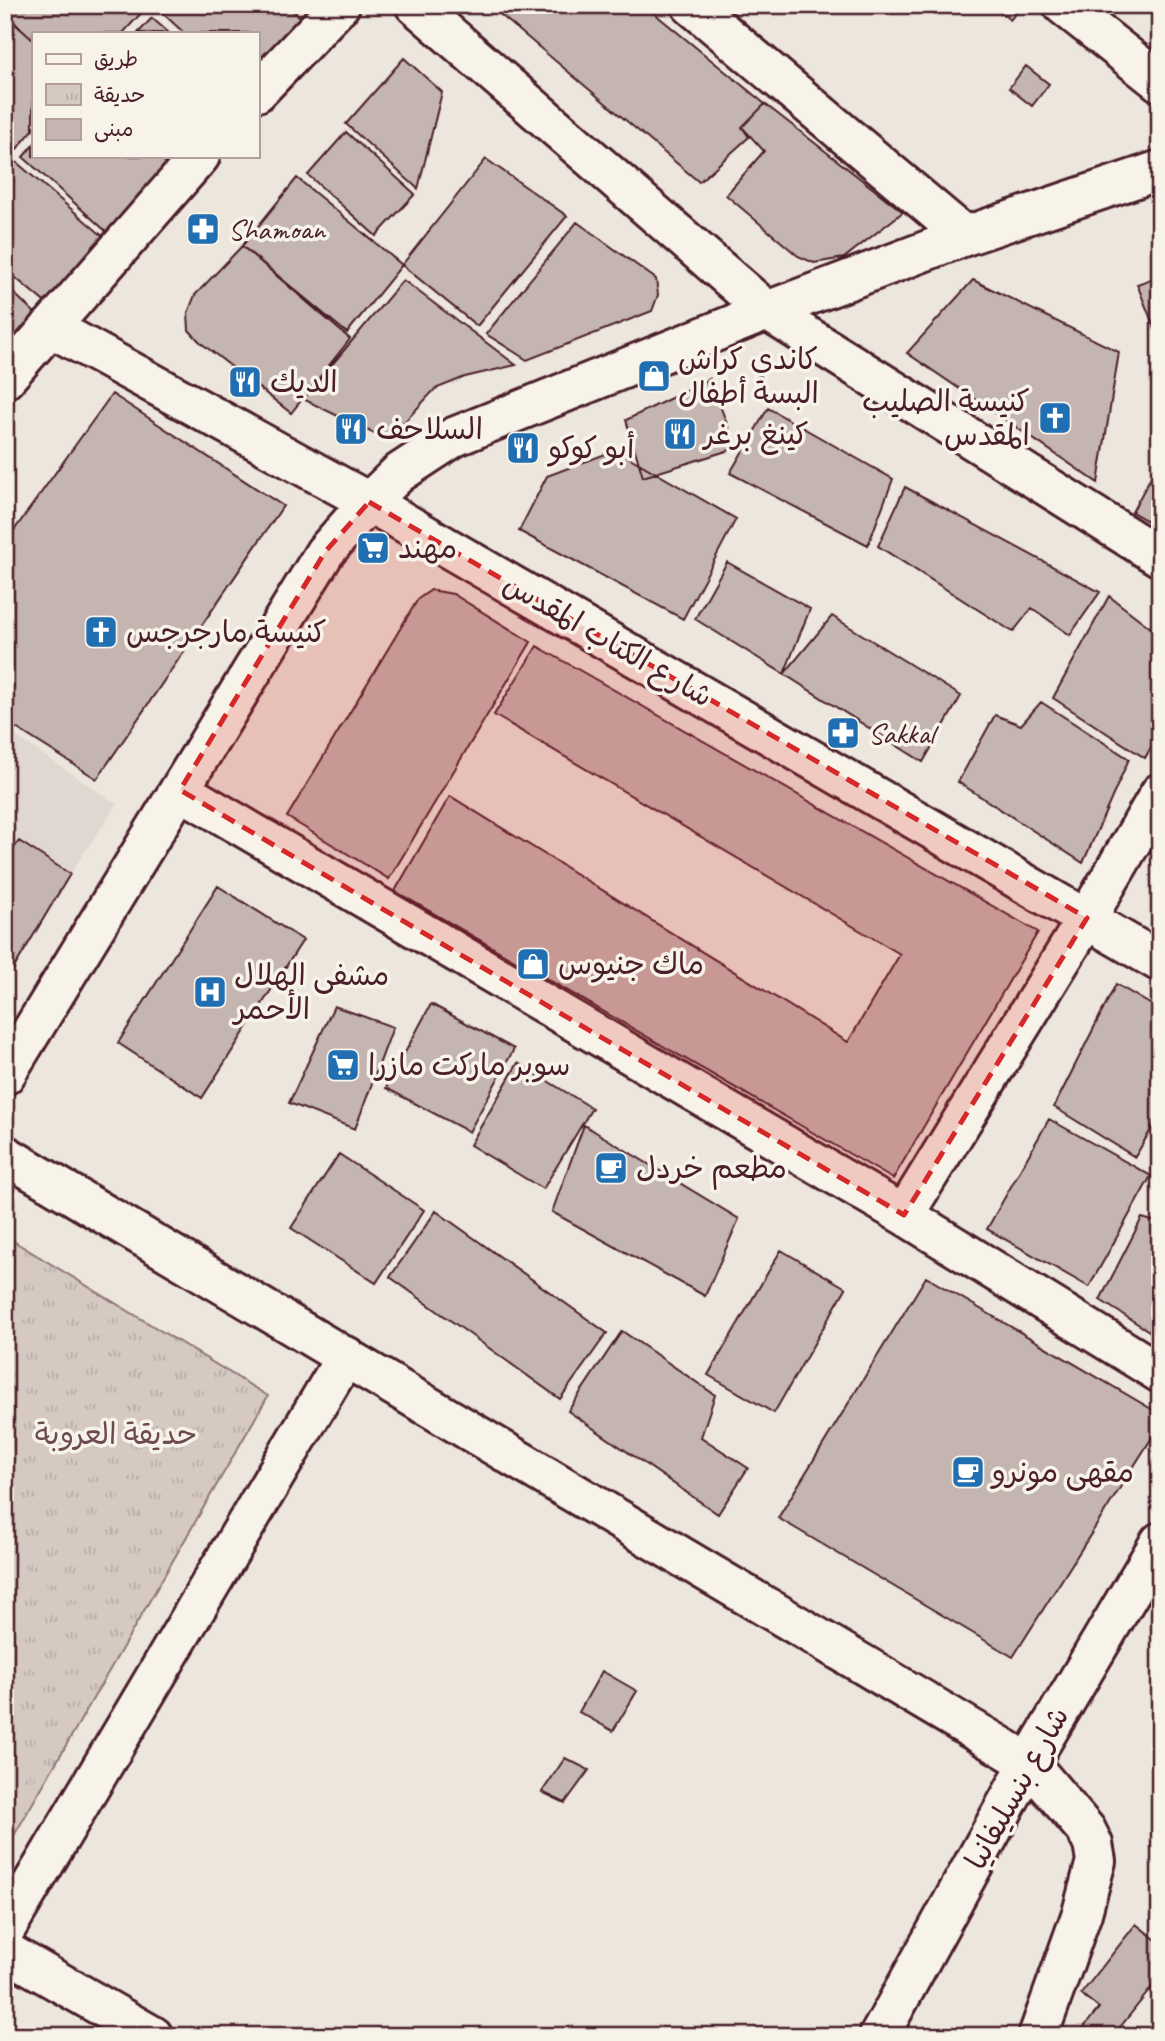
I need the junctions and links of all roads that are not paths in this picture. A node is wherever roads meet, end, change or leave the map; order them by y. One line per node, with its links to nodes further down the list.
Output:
1 (340, 5): 6 (street)
2 (415, 5): 10 (street)
3 (691, 5): 9 (street)
4 (1063, 5): 5 (street)
5 (1160, 82)
6 (259, 90)
7 (198, 158): 11 (street)
8 (1160, 170): 9 (street)
9 (965, 236): 10 (street)
10 (767, 311): 13 (street); 14 (street)
11 (50, 327): 12 (street); 13 (street, شارع الكتاب المقدس)
12 (5, 379)
13 (369, 502): 15 (street); 17 (street, شارع الكتاب المقدس)
14 (1160, 557)
15 (180, 790): 19 (street); 21 (street)
16 (1160, 793): 17 (street)
17 (1087, 918): 18 (street, شارع الكتاب المقدس); 21 (street)
18 (1160, 962)
19 (5, 1075)
20 (5, 1155): 22 (street)
21 (904, 1215): 23 (street)
22 (346, 1356): 25 (street); 26 (street)
23 (1160, 1373)
24 (1160, 1542): 25 (street, شارع بنسليفانيا)
25 (1029, 1763): 29 (street, شارع بنسليفانيا); 30 (street)
26 (5, 1930)
27 (5, 1951): 28 (street)
28 (153, 2036)
29 (879, 2036)
30 (1038, 2036)

